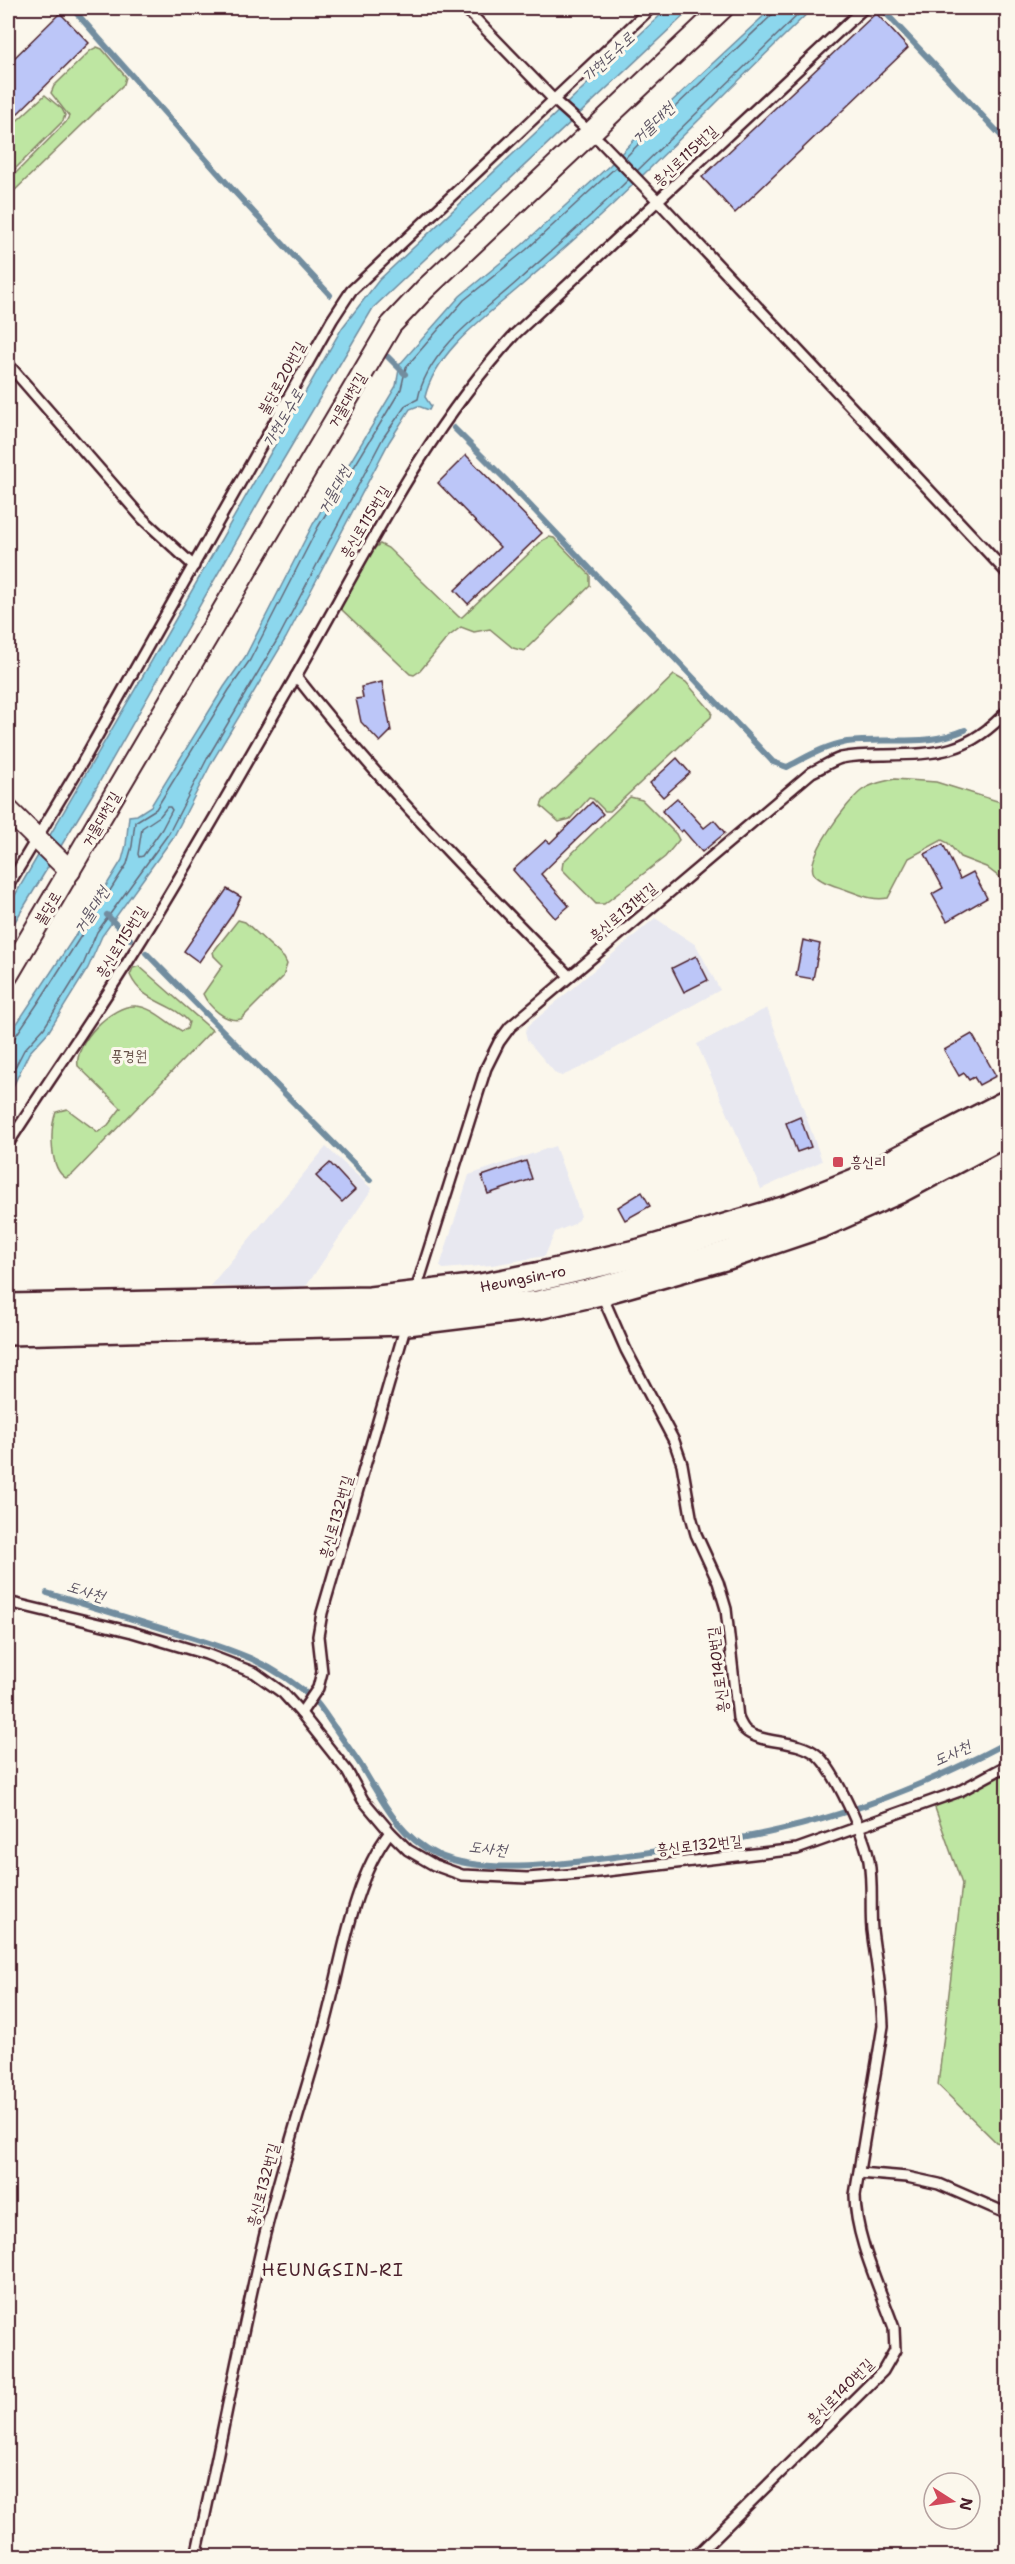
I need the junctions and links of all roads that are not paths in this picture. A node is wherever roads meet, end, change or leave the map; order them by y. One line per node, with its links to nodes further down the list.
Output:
1 (465, 8): 5 (lane)
2 (651, 8): 5 (lane, 불당로20번길)
3 (723, 8): 6 (street, 거물대천길)
4 (864, 8): 7 (lane, 흥신로115번길)
5 (557, 103): 6 (lane); 9 (lane, 불당로20번길)
6 (591, 132): 7 (lane); 15 (street, 거물대천길)
7 (659, 202): 10 (lane); 11 (lane, 흥신로115번길)
8 (8, 364): 9 (lane)
9 (194, 566): 14 (lane, 불당로20번길)
10 (1008, 574)
11 (296, 676): 18 (lane); 21 (lane, 흥신로115번길)
12 (1008, 710): 18 (lane, 흥신로131번길)
13 (8, 810): 14 (street)
14 (36, 839): 15 (street); 16 (lane, 불당로20번길)
15 (70, 871): 17 (street, 불당로)
16 (8, 886)
17 (8, 975)
18 (569, 976): 24 (lane, 흥신로131번길)
19 (1008, 1104): 22 (main road, Heungsin-ro)
20 (1008, 1131): 22 (main road, Heungsin-ro)
21 (8, 1144)
22 (597, 1278): 24 (main road, Heungsin-ro); 29 (lane, 흥신로140번길)
23 (8, 1308): 24 (main road, Heungsin-ro)
24 (410, 1309): 25 (main road, Heungsin-ro); 27 (lane, 흥신로132번길)
25 (8, 1331)
26 (8, 1602): 27 (lane)
27 (304, 1709): 30 (lane, 흥신로132번길)
28 (1008, 1765): 29 (lane, 흥신로132번길)
29 (855, 1822): 30 (lane, 흥신로132번길); 31 (lane, 흥신로140번길)
30 (390, 1832): 33 (lane, 흥신로132번길)
31 (859, 2173): 32 (lane); 34 (lane, 흥신로140번길)
32 (1008, 2214)
33 (196, 2556)
34 (696, 2556)

